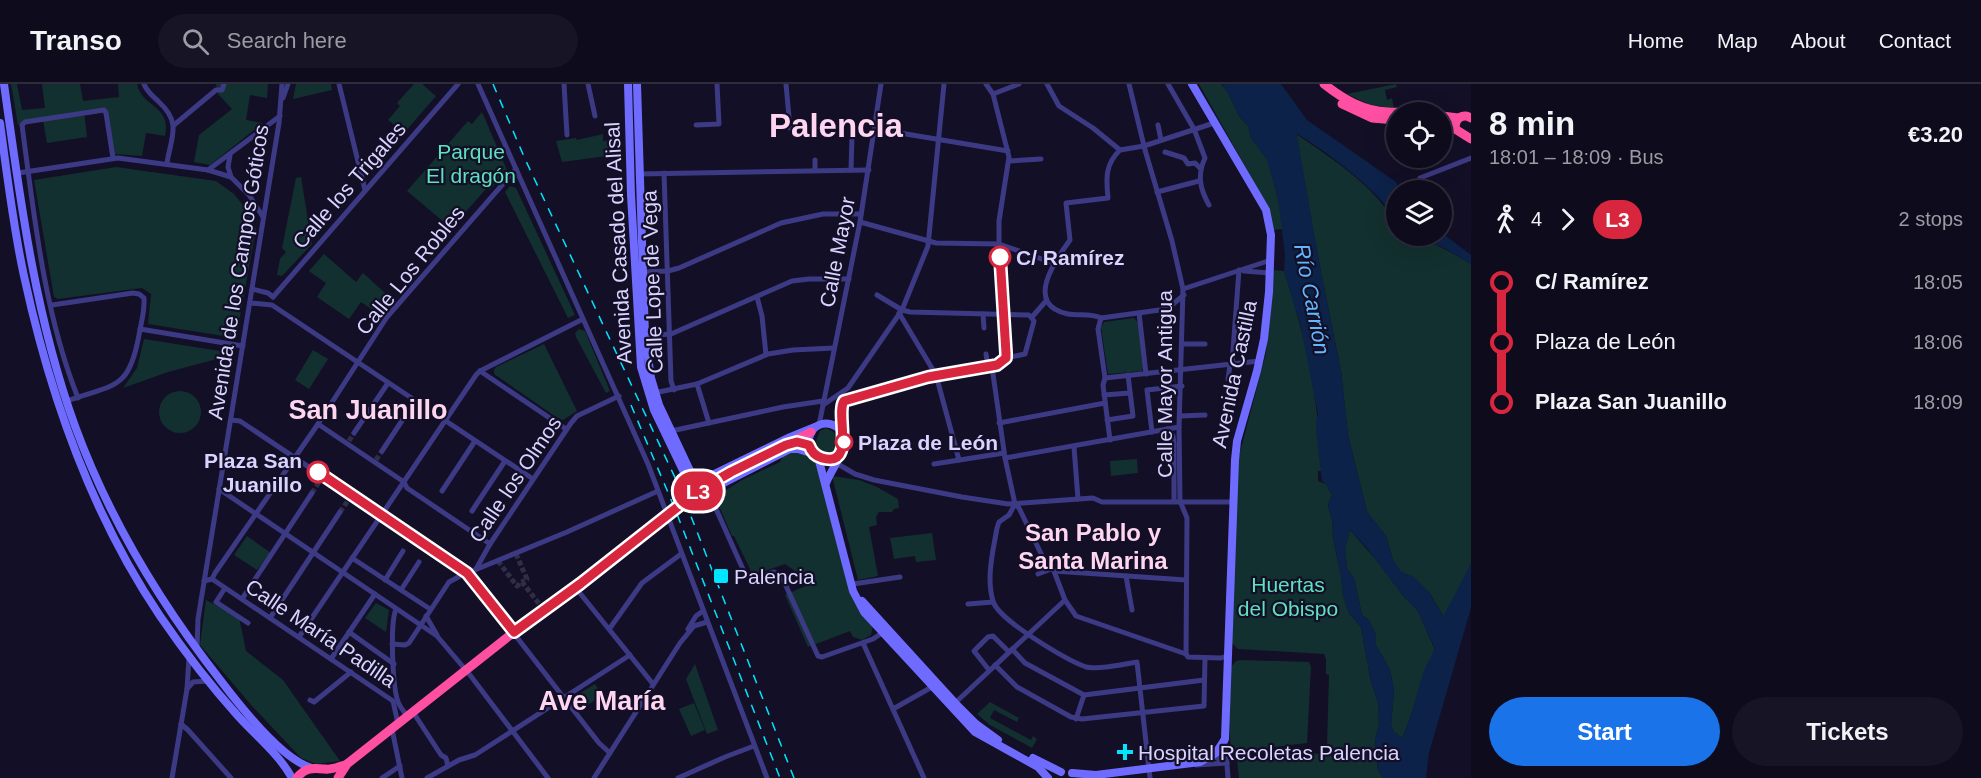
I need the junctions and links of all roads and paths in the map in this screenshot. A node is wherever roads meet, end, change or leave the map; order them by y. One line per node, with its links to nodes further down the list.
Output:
1 (4, 84): 66 (main road)
2 (144, 84): 37 (street)
3 (224, 84): 24 (street)
4 (282, 84): 26 (street, Avenida de los Campos Góticos)
5 (288, 84): 26 (street, Avenida de los Campos Góticos)
6 (339, 84): 73 (street)
7 (458, 84): 73 (street, Calle los Trigales)
8 (478, 84): 60 (street)
9 (564, 84): 43 (street)
10 (588, 84): 29 (street)
11 (628, 84): 68 (main road, Avenida Casado del Alisal)
12 (637, 84): 69 (main road, Avenida Casado del Alisal)
13 (717, 84): 38 (street)
14 (786, 84): 40 (street)
15 (881, 84): 41 (street, Calle Mayor)
16 (944, 84): 46 (street)
17 (986, 84): 25 (street)
18 (1018, 84): 25 (street)
19 (1047, 84): 49 (street)
20 (1129, 84): 48 (street, Calle Mayor Antigua)
21 (1168, 84): 42 (street)
22 (1192, 84): 34 (main road, Avenida Castilla)
23 (1322, 84): 27 (highway); 31 (highway)
24 (215, 87): 37 (street)
25 (993, 94): 50 (street)
26 (281, 102): 28 (street, Avenida de los Campos Góticos)
27 (1386, 112)
28 (280, 116): 52 (street); 77 (street, Avenida de los Campos Góticos)
29 (594, 116)
30 (1471, 118): 36 (highway)
31 (1386, 119)
32 (1452, 121): 36 (highway)
33 (0, 123): 249 (main road)
34 (1215, 123): 42 (street); 81 (main road, Avenida Castilla)
35 (1452, 123): 36 (highway)
36 (1457, 123): 44 (highway)
37 (174, 125): 58 (street)
38 (696, 125)
39 (1158, 125): 47 (street)
40 (790, 128)
41 (876, 129): 46 (street); 64 (street, Calle Mayor)
42 (1194, 129): 47 (street); 59 (street)
43 (567, 135)
44 (1469, 136)
45 (852, 137): 63 (street)
46 (940, 138): 50 (street); 79 (street)
47 (1161, 140): 48 (street)
48 (1144, 146): 49 (street); 74 (street, Calle Mayor Antigua)
49 (1120, 150): 82 (street)
50 (1008, 151): 57 (street)
51 (1165, 152): 59 (street)
52 (231, 153): 61 (street); 70 (street)
53 (113, 158): 58 (street); 65 (street); 65 (street)
54 (1471, 158): 71 (street)
55 (1041, 159): 57 (street)
56 (815, 160): 62 (street)
57 (1009, 161): 80 (street)
58 (167, 163): 61 (street)
59 (1200, 168): 72 (street)
60 (516, 169): 105 (street); 118 (street, Calle Los Robles)
61 (208, 170): 70 (street)
62 (815, 170): 63 (street); 67 (street)
63 (851, 170): 64 (street)
64 (869, 170): 76 (street, Calle Mayor)
65 (28, 172): 66 (street); 97 (street)
66 (18, 173): 137 (main road)
67 (664, 173): 69 (street); 84 (street, Calle Lope de Vega)
68 (631, 174): 69 (street); 133 (main road, Avenida Casado del Alisal)
69 (640, 174): 85 (main road, Avenida Casado del Alisal)
70 (231, 177): 77 (street)
71 (1421, 180)
72 (1199, 181): 74 (street); 75 (street)
73 (365, 190): 93 (street, Calle los Trigales)
74 (1157, 192): 91 (street, Calle Mayor Antigua)
75 (1209, 206)
76 (861, 214): 78 (street, Calle Mayor); 84 (street)
77 (264, 218): 88 (street, Avenida de los Campos Góticos)
78 (860, 222): 79 (street); 87 (street, Calle Mayor)
79 (929, 241): 80 (street); 99 (street)
80 (999, 244): 82 (street); 102 (street)
81 (1271, 260): 83 (street); 86 (main road, Avenida Castilla)
82 (1053, 263): 95 (street)
83 (1239, 270): 86 (street); 91 (street); 119 (street)
84 (668, 271): 85 (street); 108 (street, Calle Lope de Vega)
85 (643, 272): 109 (main road, Avenida Casado del Alisal)
86 (1270, 273): 117 (main road, Avenida Castilla)
87 (849, 279): 94 (street); 113 (street, Calle Mayor)
88 (254, 281): 89 (street, Avenida de los Campos Góticos); 90 (street)
89 (252, 290): 90 (street); 96 (street, Avenida de los Campos Góticos)
90 (261, 291): 93 (street)
91 (1183, 292): 100 (street); 110 (street, Calle Mayor Antigua)
92 (877, 295): 99 (street)
93 (273, 297): 98 (street)
94 (757, 297): 108 (street); 115 (street)
95 (1046, 301): 103 (street); 104 (street)
96 (250, 303): 98 (street); 112 (street, Avenida de los Campos Góticos)
97 (52, 305): 107 (street); 136 (street)
98 (272, 305): 118 (street)
99 (900, 311): 101 (street); 124 (street); 139 (street)
100 (1139, 313): 104 (street); 123 (street)
101 (983, 314): 102 (street); 106 (street)
102 (1003, 315): 103 (street); 116 (street)
103 (1032, 317): 116 (street)
104 (1101, 318): 126 (street)
105 (583, 319): 122 (street); 135 (street)
106 (984, 328)
107 (140, 329): 112 (street); 136 (street)
108 (671, 334): 109 (street); 131 (street, Calle Lope de Vega)
109 (645, 336): 133 (main road, Avenida Casado del Alisal)
110 (1182, 344): 111 (street); 121 (street, Calle Mayor Antigua)
111 (1205, 344)
112 (243, 345): 141 (street, Avenida de los Campos Góticos)
113 (834, 348): 115 (street); 139 (street, Calle Mayor)
114 (986, 354): 120 (street)
115 (767, 355): 129 (street)
116 (1006, 358): 120 (street)
117 (1259, 361): 119 (street); 185 (main road, Avenida Castilla)
118 (358, 363): 128 (street); 150 (street, Calle Los Robles)
119 (1231, 364): 121 (street); 127 (street)
120 (990, 367): 124 (street); 149 (street)
121 (1182, 370): 123 (street); 130 (street, Calle Mayor Antigua)
122 (480, 371): 147 (street); 153 (street)
123 (1146, 374): 125 (street)
124 (936, 375): 158 (street); 169 (street)
125 (1128, 375): 126 (street); 132 (street)
126 (1105, 378): 134 (street)
127 (1228, 379)
128 (388, 383): 138 (street); 157 (street)
129 (697, 384): 131 (street); 148 (street)
130 (1182, 386): 143 (street, Calle Mayor Antigua); 156 (street)
131 (674, 390): 133 (street)
132 (1130, 393): 134 (street); 145 (street)
133 (652, 394): 155 (main road, Avenida Casado del Alisal); 181 (main road, Avenida Casado del Alisal)
134 (1104, 395): 140 (street)
135 (619, 396): 153 (street, Calle los Olmos); 180 (street)
136 (78, 398): 137 (street)
137 (67, 401): 233 (main road)
138 (415, 401): 147 (street); 165 (street)
139 (823, 403): 148 (street); 152 (street, Calle Mayor)
140 (1105, 403): 145 (street); 149 (street)
141 (233, 407): 144 (street, Avenida de los Campos Góticos); 146 (street)
142 (1205, 415): 143 (street)
143 (1180, 416): 151 (street, Calle Mayor Antigua)
144 (231, 420): 146 (street); 178 (street, Avenida de los Campos Góticos)
145 (1107, 420): 159 (street)
146 (240, 421): 168 (street)
147 (446, 421): 160 (street); 176 (street)
148 (709, 423): 155 (street)
149 (999, 423): 167 (street)
150 (318, 424): 168 (street, Calle Los Robles); 176 (street)
151 (1179, 427): 154 (street); 184 (street, Calle Mayor Antigua)
152 (815, 428): 158 (main road); 161 (highway); 162 (main road); 173 (main road)
153 (566, 429): 174 (street, Calle los Olmos)
154 (1167, 429): 156 (street); 184 (street, Calle Mayor Antigua)
155 (671, 431): 173 (main road, Avenida Casado del Alisal)
156 (1152, 432): 159 (street)
157 (354, 433)
158 (842, 433): 164 (main road)
159 (1110, 440): 163 (street)
160 (475, 441): 170 (street); 179 (street)
161 (786, 445): 162 (highway); 175 (highway)
162 (809, 445): 166 (main road)
163 (1074, 447): 167 (street); 183 (street)
164 (842, 450): 166 (main road); 171 (main road)
165 (382, 451)
166 (816, 455): 177 (main road); 181 (main road)
167 (1005, 456): 169 (street); 186 (street)
168 (295, 457): 189 (street, Calle Los Robles); 190 (street)
169 (959, 460): 172 (street)
170 (505, 461): 174 (street); 187 (street)
171 (836, 463): 177 (main road); 186 (street)
172 (933, 464)
173 (706, 478): 181 (main road)
174 (533, 479): 193 (street, Calle los Olmos)
175 (719, 479)
176 (404, 482): 190 (street); 193 (street)
177 (826, 483): 212 (main road)
178 (219, 489): 189 (street); 211 (street, Avenida de los Campos Góticos)
179 (442, 491)
180 (658, 491): 196 (street); 200 (street)
181 (704, 492): 241 (street)
182 (312, 494): 192 (street)
183 (1078, 499): 184 (street); 186 (street)
184 (1177, 501): 185 (street); 210 (street, Calle Mayor Antigua)
185 (1232, 502): 248 (main road, Avenida Castilla)
186 (1015, 504): 202 (street); 219 (street)
187 (472, 511)
188 (340, 512): 195 (street)
189 (255, 513): 192 (street); 208 (street, Calle Los Robles)
190 (381, 515): 197 (street); 204 (street)
191 (657, 524): 213 (highway)
192 (285, 533): 195 (street); 217 (street)
193 (490, 544): 198 (street, Calle los Olmos)
194 (403, 551): 209 (street)
195 (313, 553): 203 (street); 227 (street)
196 (681, 554): 225 (street); 232 (street)
197 (352, 558): 203 (street); 209 (street)
198 (481, 558): 200 (street); 201 (street, Calle los Olmos)
199 (419, 562): 215 (street)
200 (488, 565): 201 (street)
201 (476, 569): 204 (street)
202 (1052, 570): 205 (street); 206 (street); 218 (street)
203 (343, 572): 216 (street); 239 (street)
204 (467, 573): 223 (street); 235 (street)
205 (1038, 574)
206 (1126, 576): 210 (street); 224 (street)
207 (900, 577): 212 (street)
208 (212, 579): 211 (street); 214 (street, Calle María Padilla)
209 (385, 580): 215 (street)
210 (1186, 580): 246 (street, Calle Mayor Antigua)
211 (204, 581): 230 (street, Avenida de los Campos Góticos)
212 (853, 584): 221 (main road); 236 (main road)
213 (576, 587): 232 (street); 235 (highway)
214 (225, 588): 217 (street, Calle María Padilla); 229 (street)
215 (401, 590): 223 (street)
216 (375, 594): 222 (street); 234 (street)
217 (242, 599): 227 (street, Calle María Padilla)
218 (1065, 600): 237 (street); 246 (street)
219 (993, 602): 220 (street); 237 (street)
220 (968, 604)
221 (867, 608): 236 (main road); 243 (main road)
222 (396, 609): 231 (street); 242 (street)
223 (430, 609): 226 (street)
224 (1131, 610)
225 (703, 611): 228 (street); 240 (street)
226 (426, 616): 231 (street); 238 (street)
227 (270, 618): 239 (street, Calle María Padilla)
228 (707, 622): 240 (street); 276 (street)
229 (248, 623)
230 (197, 625): 233 (street); 245 (street, Avenida de los Campos Góticos)
231 (421, 625): 238 (street); 242 (street)
232 (610, 628): 247 (street)
233 (182, 629): 245 (main road)
234 (349, 632): 251 (street); 252 (street)
235 (514, 632): 255 (highway); 265 (street)
236 (882, 633): 241 (street); 243 (main road); 261 (main road)
237 (1028, 634): 244 (street); 263 (street)
238 (437, 636): 255 (street)
239 (299, 637): 251 (street, Calle María Padilla)
240 (680, 643): 260 (street)
241 (863, 643): 268 (street)
242 (392, 644): 252 (street)
243 (904, 648): 254 (main road)
244 (1010, 651): 253 (street); 256 (street); 264 (street)
245 (199, 652): 287 (main road)
246 (1186, 654): 250 (street)
247 (630, 655): 260 (street); 265 (street)
248 (1227, 656): 250 (street); 275 (main road, Avenida Castilla)
249 (189, 657): 259 (main road); 262 (street)
250 (1205, 658): 258 (street)
251 (331, 659): 257 (street, Calle María Padilla)
252 (394, 664): 270 (street)
253 (995, 665): 256 (street); 271 (street)
254 (922, 667): 261 (main road); 267 (main road)
255 (466, 670): 270 (highway); 274 (street)
256 (989, 670): 267 (street)
257 (351, 672): 266 (street); 273 (street, Calle María Padilla)
258 (1204, 680): 263 (street); 269 (street)
259 (208, 681): 262 (street); 295 (main road)
260 (653, 684): 277 (street)
261 (932, 687): 267 (main road); 268 (street); 306 (main road)
262 (187, 688): 272 (street)
263 (1140, 688): 264 (street); 269 (street)
264 (1084, 695): 271 (street)
265 (564, 697): 274 (street); 277 (street)
266 (310, 700)
267 (955, 703): 289 (main road)
268 (893, 709): 305 (street)
269 (1142, 713): 271 (street); 286 (street)
270 (410, 714): 273 (highway); 279 (street)
271 (1076, 719)
272 (181, 724): 293 (street); 294 (street)
273 (395, 726): 283 (highway); 284 (street, Calle María Padilla)
274 (511, 730): 280 (street); 302 (street)
275 (1225, 739): 278 (main road); 282 (street)
276 (754, 746): 292 (street); 304 (street)
277 (610, 753): 303 (street)
278 (1212, 756): 281 (main road); 282 (street)
279 (446, 758): 280 (street); 285 (street)
280 (459, 760): 285 (street)
281 (1193, 763): 282 (street); 286 (main road)
282 (1227, 763): 309 (street)
283 (345, 765): 288 (highway); 298 (highway)
284 (399, 766): 299 (street); 300 (street, Calle María Padilla)
285 (448, 766): 301 (street)
286 (1149, 767): 291 (main road); 308 (street)
287 (312, 768): 288 (highway); 296 (highway)
288 (324, 769): 297 (highway)
289 (1061, 772): 290 (main road); 307 (main road)
290 (1075, 776): 291 (main road)
291 (1093, 776)
292 (681, 777)
293 (172, 778)
294 (231, 778)
295 (292, 778)
296 (297, 778)
297 (333, 778)
298 (338, 778)
299 (382, 778)
300 (402, 778)
301 (428, 778)
302 (548, 778)
303 (594, 778)
304 (767, 778)
305 (924, 778)
306 (1047, 778)
307 (1053, 778)
308 (1150, 778)
309 (1228, 778)

